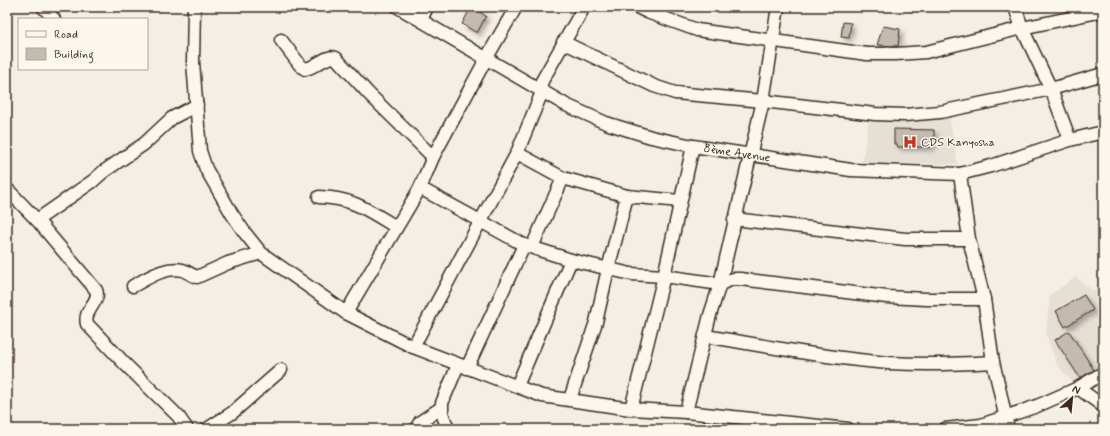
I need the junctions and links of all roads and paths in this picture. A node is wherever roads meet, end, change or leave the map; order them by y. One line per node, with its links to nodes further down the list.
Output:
1 (42, 7): 11 (street)
2 (194, 7): 22 (street)
3 (398, 7): 12 (street, 8ème Avenue)
4 (427, 7): 12 (street)
5 (516, 7): 17 (street)
6 (584, 7): 16 (street)
7 (637, 7): 15 (street)
8 (778, 7): 15 (street)
9 (1015, 7): 13 (street)
10 (1103, 11): 13 (street)
11 (53, 18)
12 (421, 20): 17 (street, 8ème Avenue)
13 (1022, 28): 15 (street); 19 (street)
14 (281, 40): 28 (street)
15 (773, 40): 21 (street)
16 (563, 42): 20 (street); 21 (street)
17 (486, 59): 20 (street, 8ème Avenue); 28 (street)
18 (1103, 74): 19 (street)
19 (1051, 89): 21 (street); 24 (street)
20 (542, 92): 25 (street, 8ème Avenue); 26 (street)
21 (763, 101): 27 (street)
22 (197, 105): 37 (street); 42 (street)
23 (1103, 132): 24 (street, 8ème Avenue)
24 (1070, 140): 29 (street, 8ème Avenue)
25 (693, 146): 27 (street, 8ème Avenue); 35 (street)
26 (517, 152): 30 (street); 38 (street)
27 (750, 156): 29 (street, 8ème Avenue); 36 (street)
28 (433, 157): 31 (street)
29 (960, 174): 40 (street)
30 (563, 178): 33 (street); 41 (street)
31 (420, 188): 38 (street); 39 (street)
32 (7, 189): 37 (street)
33 (627, 196): 35 (street); 44 (street)
34 (319, 197): 39 (street)
35 (680, 201): 45 (street)
36 (734, 219): 40 (street); 46 (street)
37 (37, 220): 64 (street)
38 (479, 221): 41 (street); 51 (street)
39 (396, 227): 49 (street)
40 (969, 239): 48 (street)
41 (528, 246): 43 (street); 53 (street)
42 (261, 253): 47 (street); 49 (street)
43 (571, 260): 44 (street); 56 (street)
44 (608, 269): 45 (street); 58 (street)
45 (664, 276): 46 (street); 61 (street)
46 (720, 284): 48 (street); 50 (street)
47 (133, 286)
48 (984, 299): 52 (street)
49 (346, 314): 51 (street)
50 (705, 336): 52 (street); 62 (street)
51 (413, 348): 53 (street)
52 (993, 362): 63 (street)
53 (462, 366): 56 (street); 60 (street)
54 (281, 370): 65 (street)
55 (1103, 373): 57 (street)
56 (517, 386): 58 (street)
57 (1078, 388): 59 (street); 63 (street)
58 (570, 399): 61 (street)
59 (1103, 406)
60 (441, 408): 66 (street); 67 (street)
61 (631, 409): 62 (street)
62 (686, 412): 68 (street)
63 (1006, 416): 69 (street); 70 (street)
64 (187, 429)
65 (207, 429)
66 (416, 429)
67 (448, 429)
68 (848, 429)
69 (945, 429)
70 (1008, 429)

